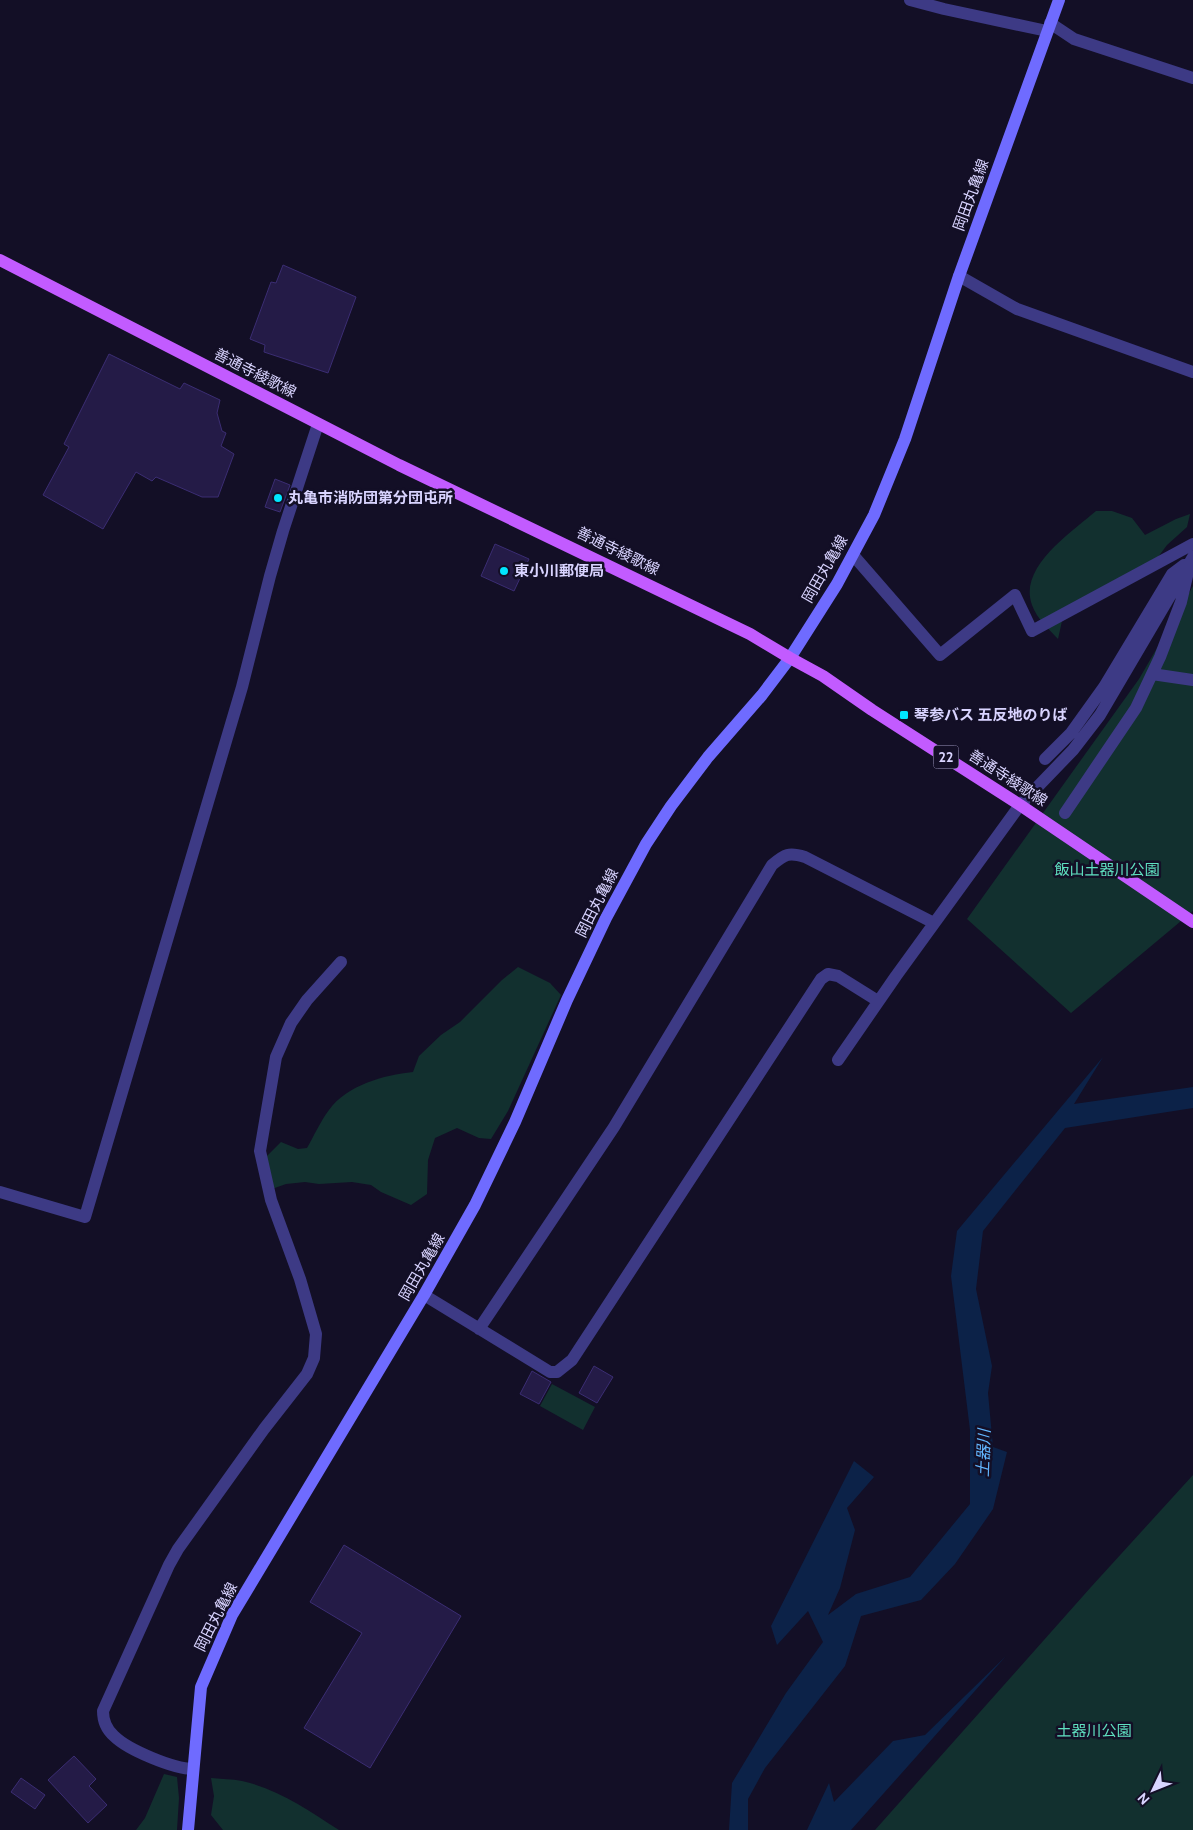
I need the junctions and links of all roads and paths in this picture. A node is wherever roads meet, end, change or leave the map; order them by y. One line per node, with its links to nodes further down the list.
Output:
1 (910, 0): 3 (street)
2 (1059, 0): 3 (main road, 岡田丸亀線)
3 (1049, 27): 4 (street); 6 (main road, 岡田丸亀線)
4 (1193, 78)
5 (0, 260): 8 (main road, 善通寺綾歌線 / 22)
6 (959, 276): 7 (street); 10 (main road, 岡田丸亀線)
7 (1193, 372)
8 (318, 424): 12 (main road, 善通寺綾歌線 / 22); 23 (street)
9 (1193, 544): 10 (street)
10 (853, 555): 12 (main road, 岡田丸亀線)
11 (1192, 558): 13 (street); 15 (street); 16 (street)
12 (790, 658): 16 (main road, 善通寺綾歌線 / 22); 24 (main road, 岡田丸亀線)
13 (1152, 674): 14 (street); 17 (street)
14 (1193, 680)
15 (1045, 759)
16 (1020, 805): 18 (main road, 善通寺綾歌線 / 22); 19 (street)
17 (1065, 813)
18 (1193, 922)
19 (934, 923): 21 (street); 25 (street)
20 (341, 962): 26 (street)
21 (878, 1001): 22 (street); 25 (street)
22 (838, 1060)
23 (0, 1192)
24 (424, 1295): 25 (street); 26 (main road, 岡田丸亀線)
25 (479, 1329)
26 (194, 1769): 27 (main road, 岡田丸亀線)
27 (188, 1830)

